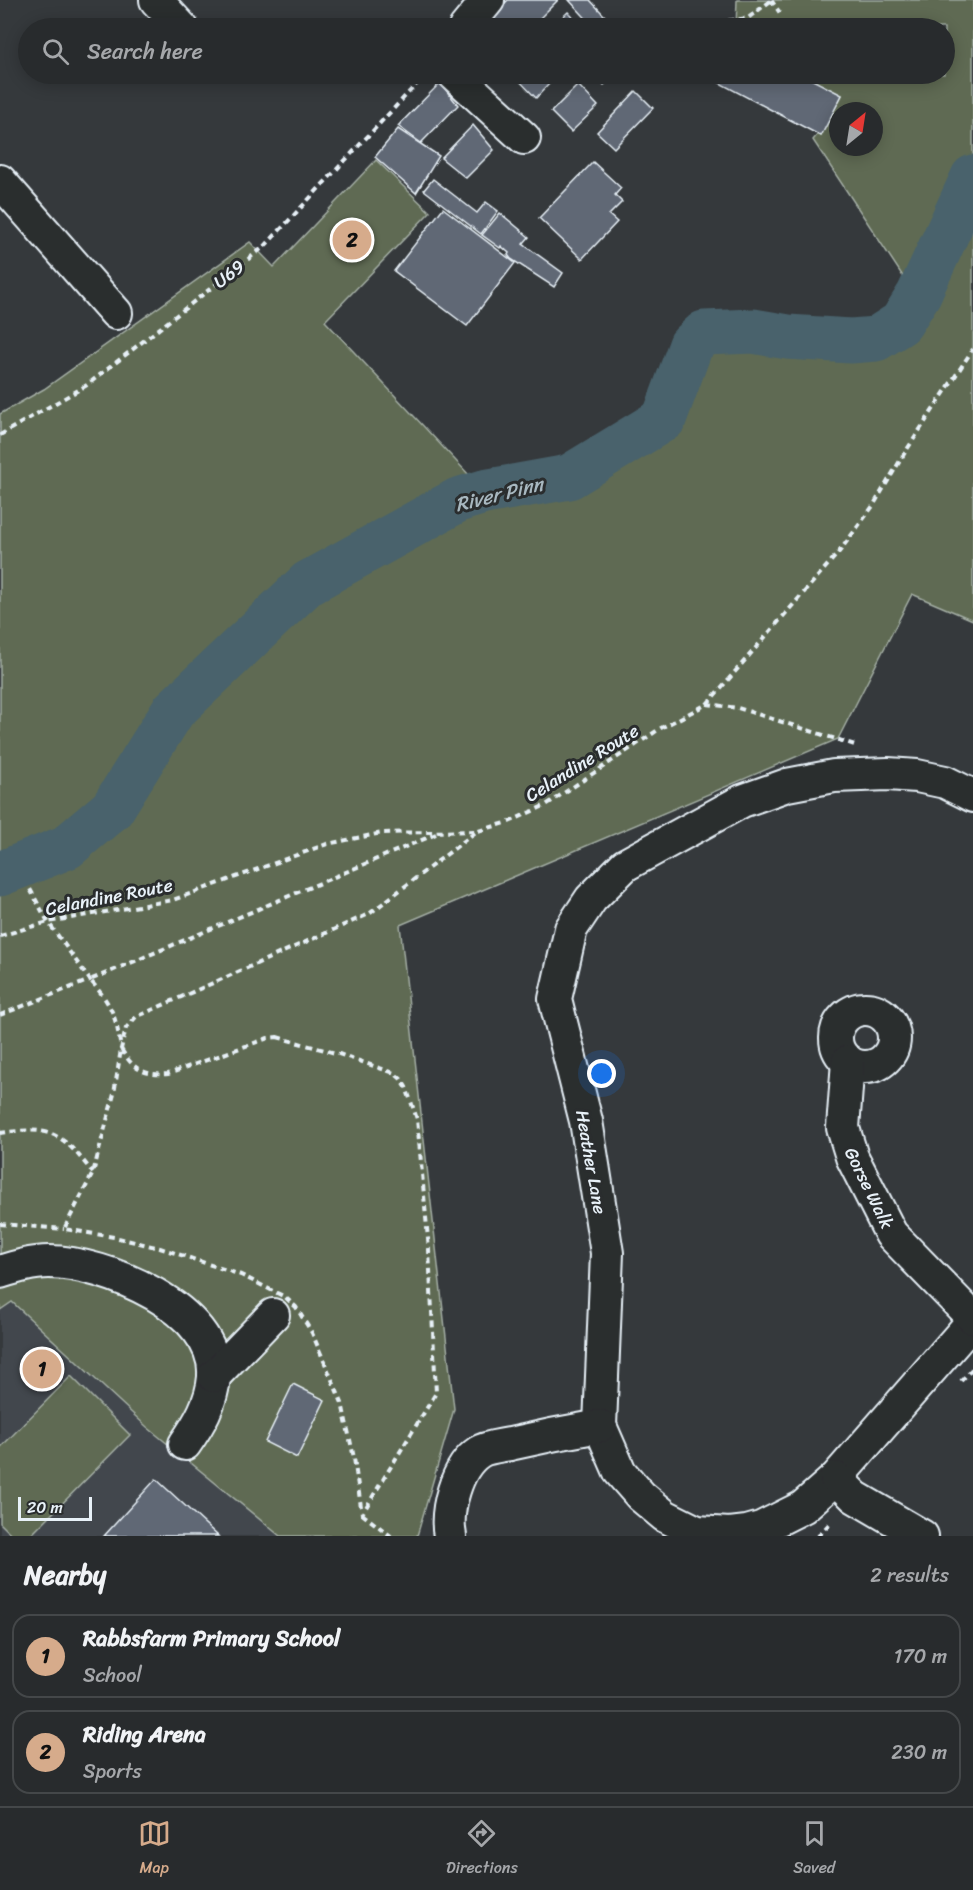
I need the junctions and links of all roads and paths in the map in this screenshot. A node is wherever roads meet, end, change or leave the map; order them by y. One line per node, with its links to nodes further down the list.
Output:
1 (156, 0): 5 (street)
2 (488, 0): 6 (street)
3 (771, 0): 4 (path); 7 (path)
4 (780, 13)
5 (173, 18)
6 (473, 18)
7 (748, 18)
8 (417, 84): 14 (path, U69)
9 (465, 84): 10 (street)
10 (524, 138)
11 (0, 181): 12 (street)
12 (116, 313)
13 (973, 349): 15 (path, Celandine Route)
14 (0, 435)
15 (706, 704): 16 (path); 18 (path, Celandine Route)
16 (838, 740)
17 (973, 796): 35 (street, Heather Lane)
18 (478, 831): 19 (path, Celandine Route); 25 (path)
19 (440, 833): 21 (path, Celandine Route); 23 (path)
20 (30, 888): 21 (path)
21 (48, 922): 22 (path, Celandine Route); 23 (path)
22 (0, 936)
23 (90, 980): 24 (path); 25 (path)
24 (0, 1015)
25 (121, 1049): 28 (path); 38 (path)
26 (848, 1061): 33 (street, Gorse Walk)
27 (0, 1133): 28 (path)
28 (93, 1173): 30 (path)
29 (0, 1224): 30 (path)
30 (63, 1229): 38 (path)
31 (0, 1272): 34 (street)
32 (273, 1315): 34 (street)
33 (973, 1319): 37 (street, Gorse Walk)
34 (214, 1376): 36 (street)
35 (600, 1426): 39 (street, Heather Lane); 41 (street)
36 (185, 1444)
37 (836, 1478): 39 (street, Gorse Walk); 42 (street)
38 (362, 1514): 40 (path)
39 (761, 1528)
40 (391, 1536)
41 (450, 1536)
42 (922, 1536)

